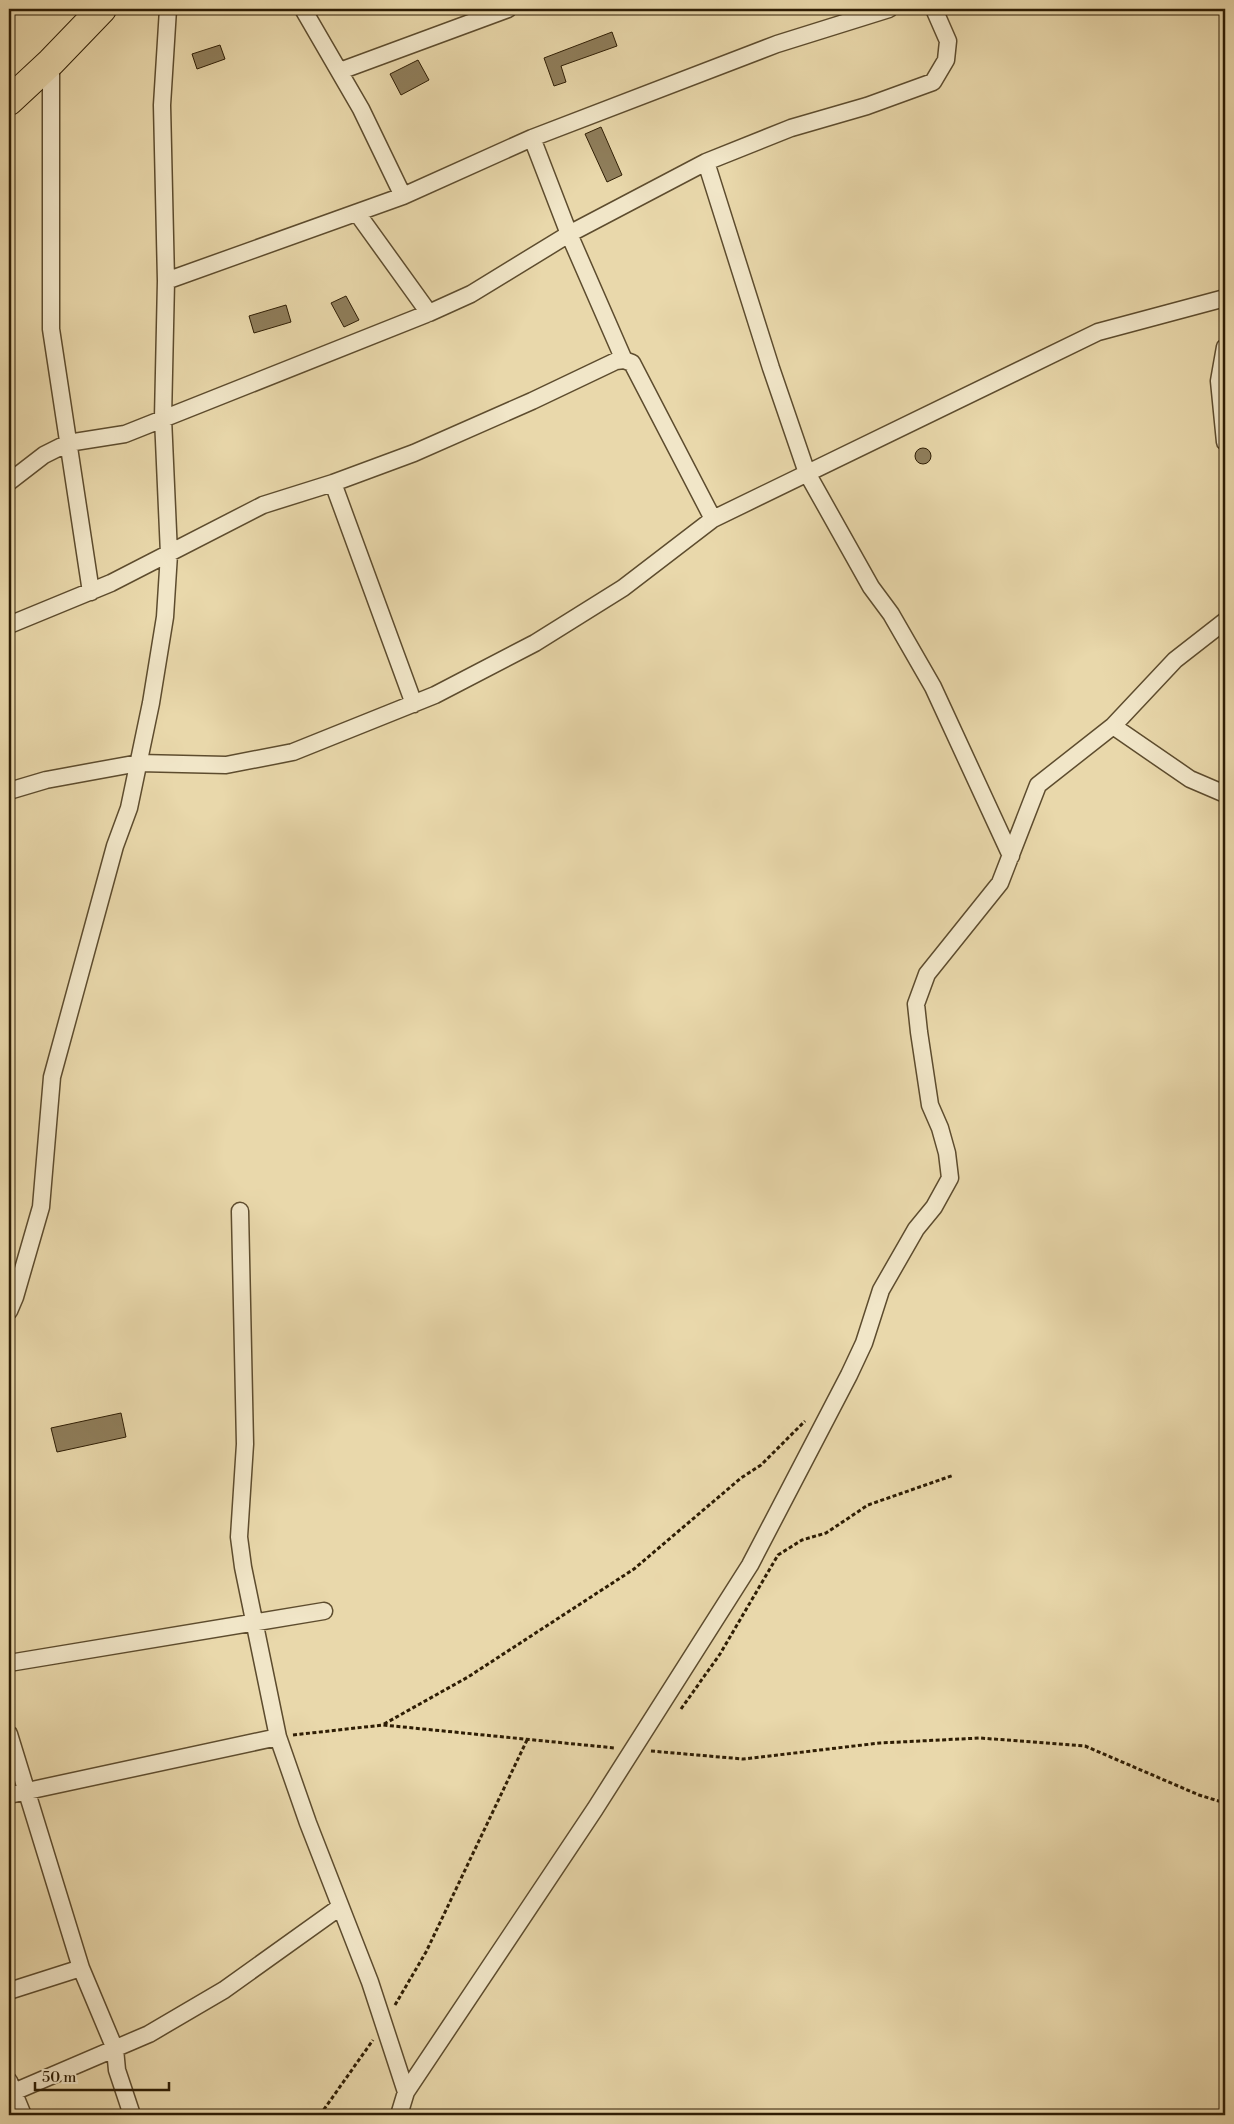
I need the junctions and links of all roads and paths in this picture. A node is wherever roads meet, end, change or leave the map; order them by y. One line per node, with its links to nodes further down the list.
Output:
1 (168, 9): 15 (street)
2 (303, 9): 8 (street)
3 (508, 9): 8 (street)
4 (889, 9): 10 (street)
5 (934, 9): 11 (street)
6 (89, 14): 7 (highway)
7 (51, 62): 9 (highway); 22 (street)
8 (340, 71): 12 (street)
9 (9, 101)
10 (532, 138): 12 (street); 14 (street)
11 (706, 162): 14 (street); 23 (street)
12 (403, 196): 13 (street)
13 (357, 213): 15 (street); 17 (street)
14 (569, 234): 17 (street); 19 (street)
15 (166, 280): 20 (street)
16 (1225, 298): 23 (street)
17 (429, 313): 20 (street)
18 (1225, 347): 21 (street)
19 (624, 360): 25 (street); 26 (street)
20 (163, 418): 22 (street); 27 (street)
21 (1225, 442)
22 (68, 443): 24 (street); 28 (street)
23 (807, 473): 26 (street); 36 (street)
24 (9, 482)
25 (333, 483): 27 (street); 31 (street)
26 (713, 519): 31 (street)
27 (169, 554): 28 (street); 33 (street)
28 (91, 592): 30 (street)
29 (1225, 621): 32 (street)
30 (9, 625)
31 (414, 704): 33 (street)
32 (1113, 726): 35 (street); 36 (street)
33 (139, 763): 34 (street); 38 (street)
34 (9, 791)
35 (1225, 794)
36 (1011, 856): 51 (street)
37 (240, 1210): 43 (street)
38 (12, 1304): 39 (street)
39 (9, 1323)
40 (809, 1417): 46 (path)
41 (954, 1475): 45 (path)
42 (324, 1611): 43 (street)
43 (253, 1622): 44 (street); 48 (street)
44 (9, 1663)
45 (679, 1711)
46 (383, 1725): 48 (path); 49 (path)
47 (9, 1734): 52 (street)
48 (278, 1736): 52 (street); 55 (street)
49 (527, 1740): 51 (path); 58 (path)
50 (656, 1743): 54 (path)
51 (631, 1750): 61 (street)
52 (28, 1791): 53 (street); 56 (street)
53 (9, 1796)
54 (1225, 1803)
55 (340, 1907): 58 (street); 59 (street)
56 (81, 1968): 57 (street); 59 (street)
57 (9, 1991)
58 (384, 2024): 61 (street); 64 (path)
59 (115, 2048): 60 (street); 63 (street)
60 (10, 2089): 62 (street)
61 (406, 2092): 65 (street)
62 (23, 2115)
63 (132, 2115)
64 (320, 2115)
65 (399, 2115)

